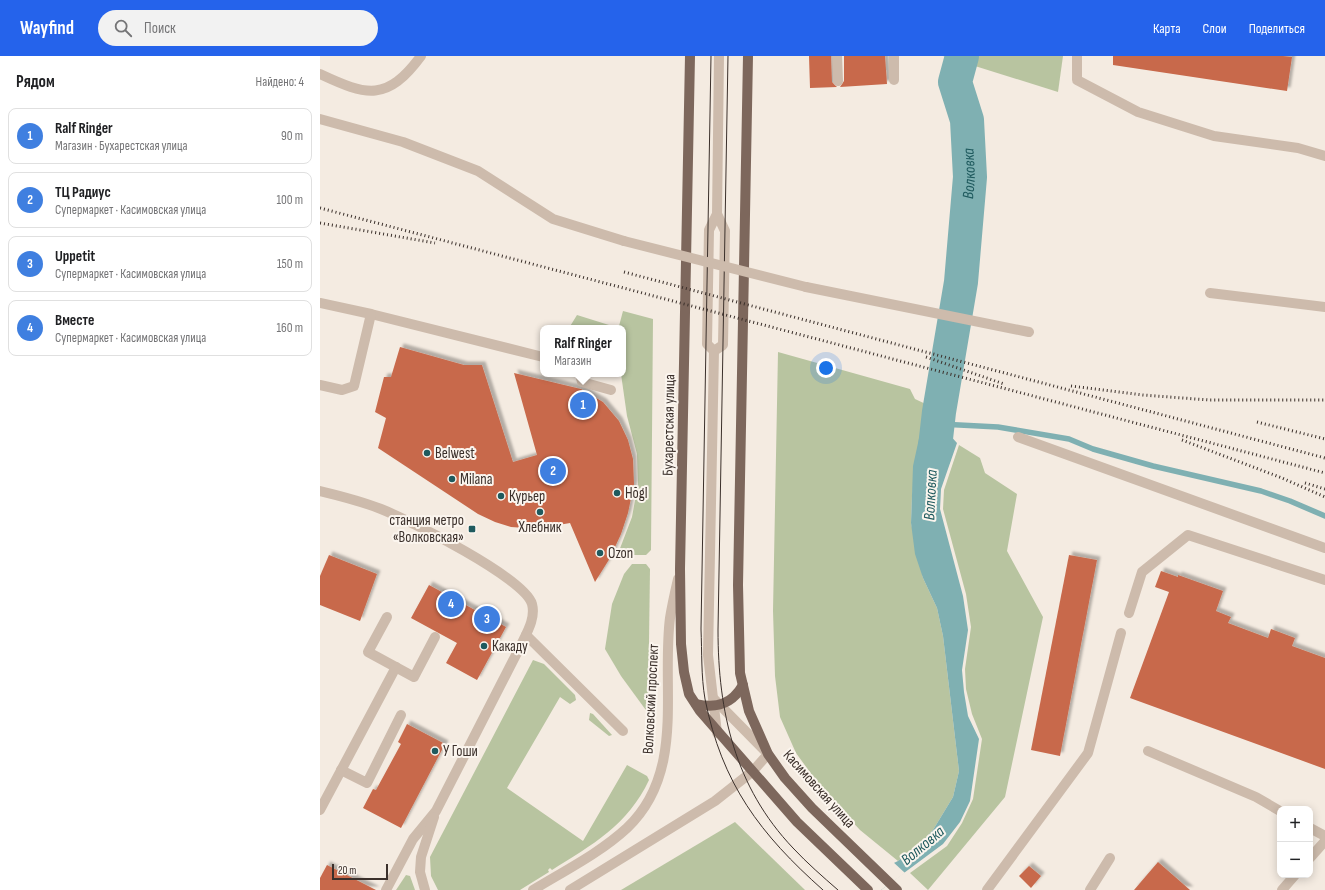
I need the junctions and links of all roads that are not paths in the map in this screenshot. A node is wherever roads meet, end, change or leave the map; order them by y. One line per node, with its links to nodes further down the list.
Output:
1 (421, 56): 8 (street)
2 (690, 56): 27 (main road, Бухарестская улица)
3 (719, 56): 13 (street)
4 (748, 56): 35 (main road)
5 (837, 56): 10 (street)
6 (894, 56): 9 (street)
7 (1077, 56): 12 (street)
8 (320, 74)
9 (894, 80)
10 (838, 81)
11 (320, 119): 18 (street, bridge)
12 (1325, 156)
13 (717, 214): 19 (street); 19 (street)
14 (1210, 293): 16 (street)
15 (320, 304): 17 (street)
16 (1325, 307)
17 (371, 314): 20 (street); 22 (street)
18 (1029, 332)
19 (714, 351): 37 (street)
20 (540, 356)
21 (581, 377): 23 (street)
22 (320, 384)
23 (611, 390)
24 (1018, 437): 26 (street)
25 (320, 491): 32 (street)
26 (1325, 548)
27 (680, 569): 36 (main road, Бухарестская улица); 57 (street, Волковский проспект)
28 (1325, 580): 29 (street)
29 (1130, 613)
30 (387, 617): 34 (street)
31 (1121, 633): 60 (street)
32 (526, 635): 39 (street); 47 (street)
33 (435, 637): 34 (street)
34 (396, 667): 43 (street)
35 (743, 685): 37 (main road); 42 (main road)
36 (696, 704): 37 (main road); 40 (main road, Бухарестская улица)
37 (716, 704): 40 (street); 42 (street)
38 (401, 715): 43 (street)
39 (623, 731)
40 (717, 733): 44 (main road, Бухарестская улица)
41 (1148, 751): 45 (street)
42 (768, 754): 44 (street); 54 (main road, Касимовская улица)
43 (341, 770): 46 (street)
44 (753, 771): 58 (street); 59 (main road)
45 (1277, 809)
46 (320, 810)
47 (436, 811): 55 (street); 56 (street)
48 (1313, 830): 49 (street)
49 (1325, 836)
50 (1325, 840): 51 (street)
51 (1313, 854)
52 (1110, 858): 61 (street)
53 (1292, 878): 62 (street)
54 (894, 887)
55 (386, 890)
56 (425, 890)
57 (533, 890)
58 (570, 890)
59 (868, 890)
60 (987, 890)
61 (1090, 890)
62 (1282, 890)

